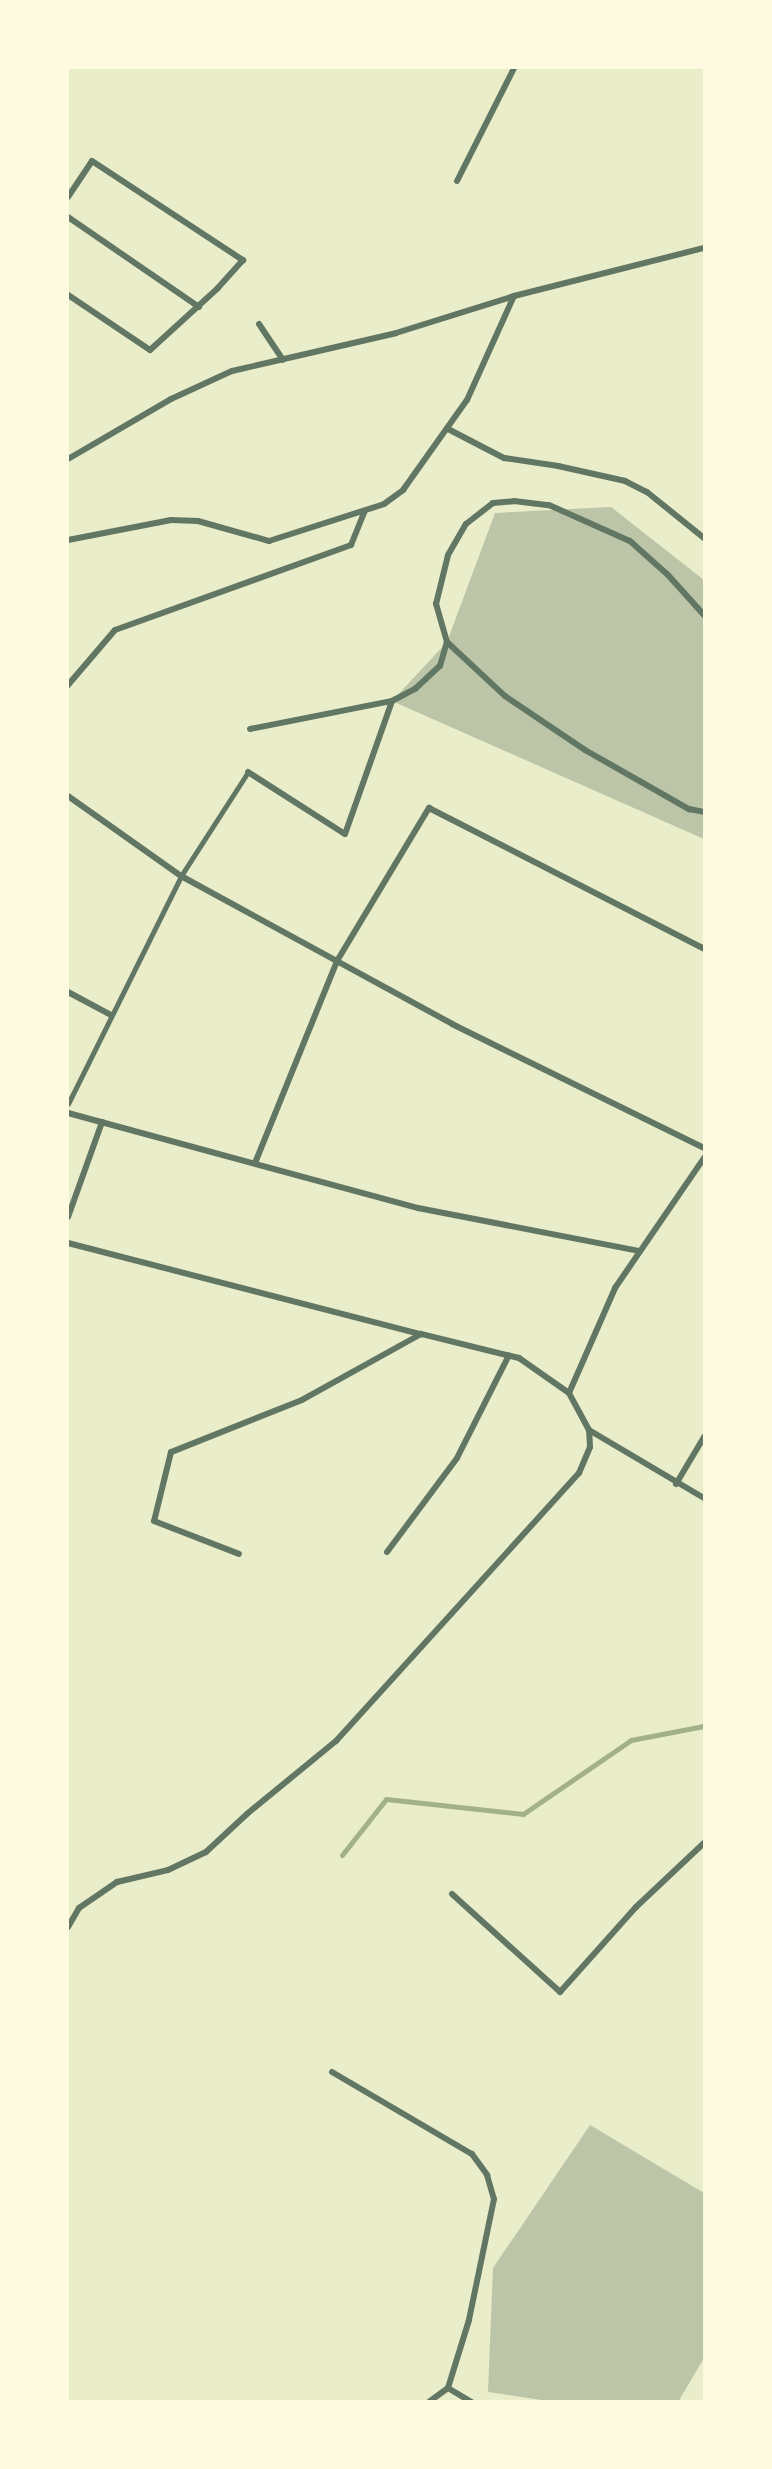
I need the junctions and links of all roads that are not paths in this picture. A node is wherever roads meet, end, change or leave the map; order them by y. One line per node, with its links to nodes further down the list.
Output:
1 (514, 68): 2 (street)
2 (457, 181)
3 (68, 197): 8 (street)
4 (68, 217): 8 (street)
5 (705, 248): 7 (street)
6 (68, 295): 8 (street)
7 (514, 296): 10 (street); 11 (street)
8 (199, 307)
9 (258, 324): 10 (street)
10 (283, 360): 12 (street)
11 (448, 429): 13 (street); 14 (street)
12 (68, 459)
13 (365, 511): 15 (street); 18 (street)
14 (705, 538)
15 (68, 540)
16 (705, 615): 17 (street)
17 (447, 642): 19 (street); 23 (street)
18 (68, 685)
19 (392, 701): 20 (street); 21 (street)
20 (250, 729)
21 (248, 772): 24 (lane)
22 (68, 796): 24 (street)
23 (705, 812)
24 (181, 876): 26 (street); 28 (lane)
25 (705, 949): 26 (street)
26 (337, 961): 32 (street); 34 (street)
27 (68, 992): 28 (street)
28 (111, 1015): 29 (lane)
29 (68, 1104)
30 (68, 1113): 31 (street)
31 (102, 1122): 34 (street); 35 (street)
32 (705, 1148)
33 (705, 1158): 37 (street)
34 (255, 1163): 37 (street)
35 (68, 1217)
36 (68, 1243): 38 (street)
37 (640, 1251): 40 (street)
38 (421, 1334): 39 (street); 46 (street)
39 (509, 1355): 40 (street); 45 (street)
40 (569, 1393): 41 (street)
41 (589, 1431): 43 (street); 49 (street)
42 (705, 1437): 43 (street)
43 (676, 1484): 44 (street)
44 (705, 1498)
45 (387, 1552)
46 (239, 1554)
47 (705, 1843): 48 (street)
48 (452, 1894)
49 (68, 1927)
50 (332, 2072): 51 (street)
51 (448, 2388): 52 (street); 53 (street)
52 (429, 2402)
53 (471, 2402)

